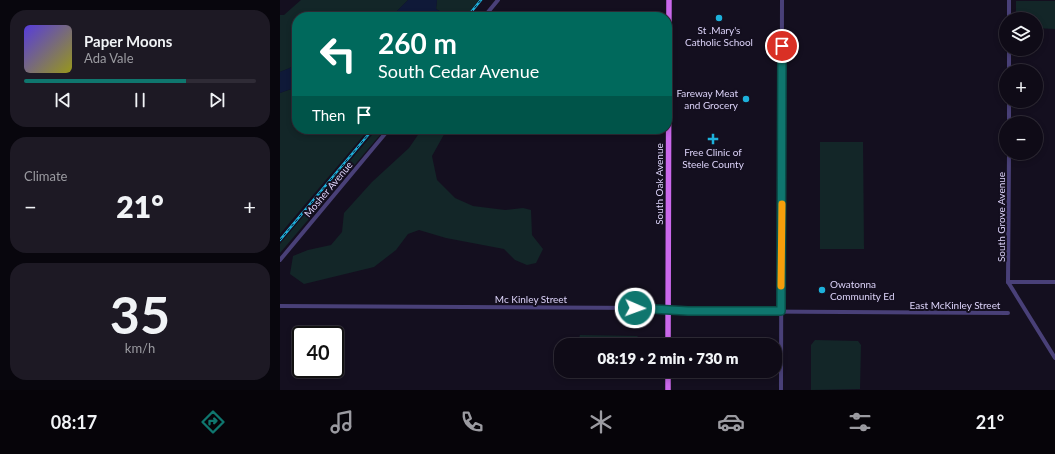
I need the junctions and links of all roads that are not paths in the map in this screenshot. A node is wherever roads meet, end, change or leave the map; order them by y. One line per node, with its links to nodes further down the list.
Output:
1 (498, 0): 5 (street)
2 (669, 0): 6 (main road, South Oak Avenue)
3 (782, 0): 16 (street)
4 (1009, 0): 7 (street)
5 (488, 12)
6 (669, 12)
7 (1009, 12)
8 (385, 134): 11 (street, Mosher Avenue)
9 (669, 134): 15 (main road, South Oak Avenue)
10 (1009, 160): 12 (street, South Grove Avenue)
11 (280, 260)
12 (1008, 282): 13 (street); 19 (street)
13 (1055, 282)
14 (280, 306): 15 (street, Mc Kinley Street)
15 (668, 309): 16 (street, Mc Kinley Street); 18 (main road, South Oak Avenue)
16 (781, 311): 17 (street, East McKinley Street); 22 (street)
17 (1008, 313)
18 (668, 338)
19 (1055, 358)
20 (668, 378): 21 (main road)
21 (668, 390)
22 (781, 390)

